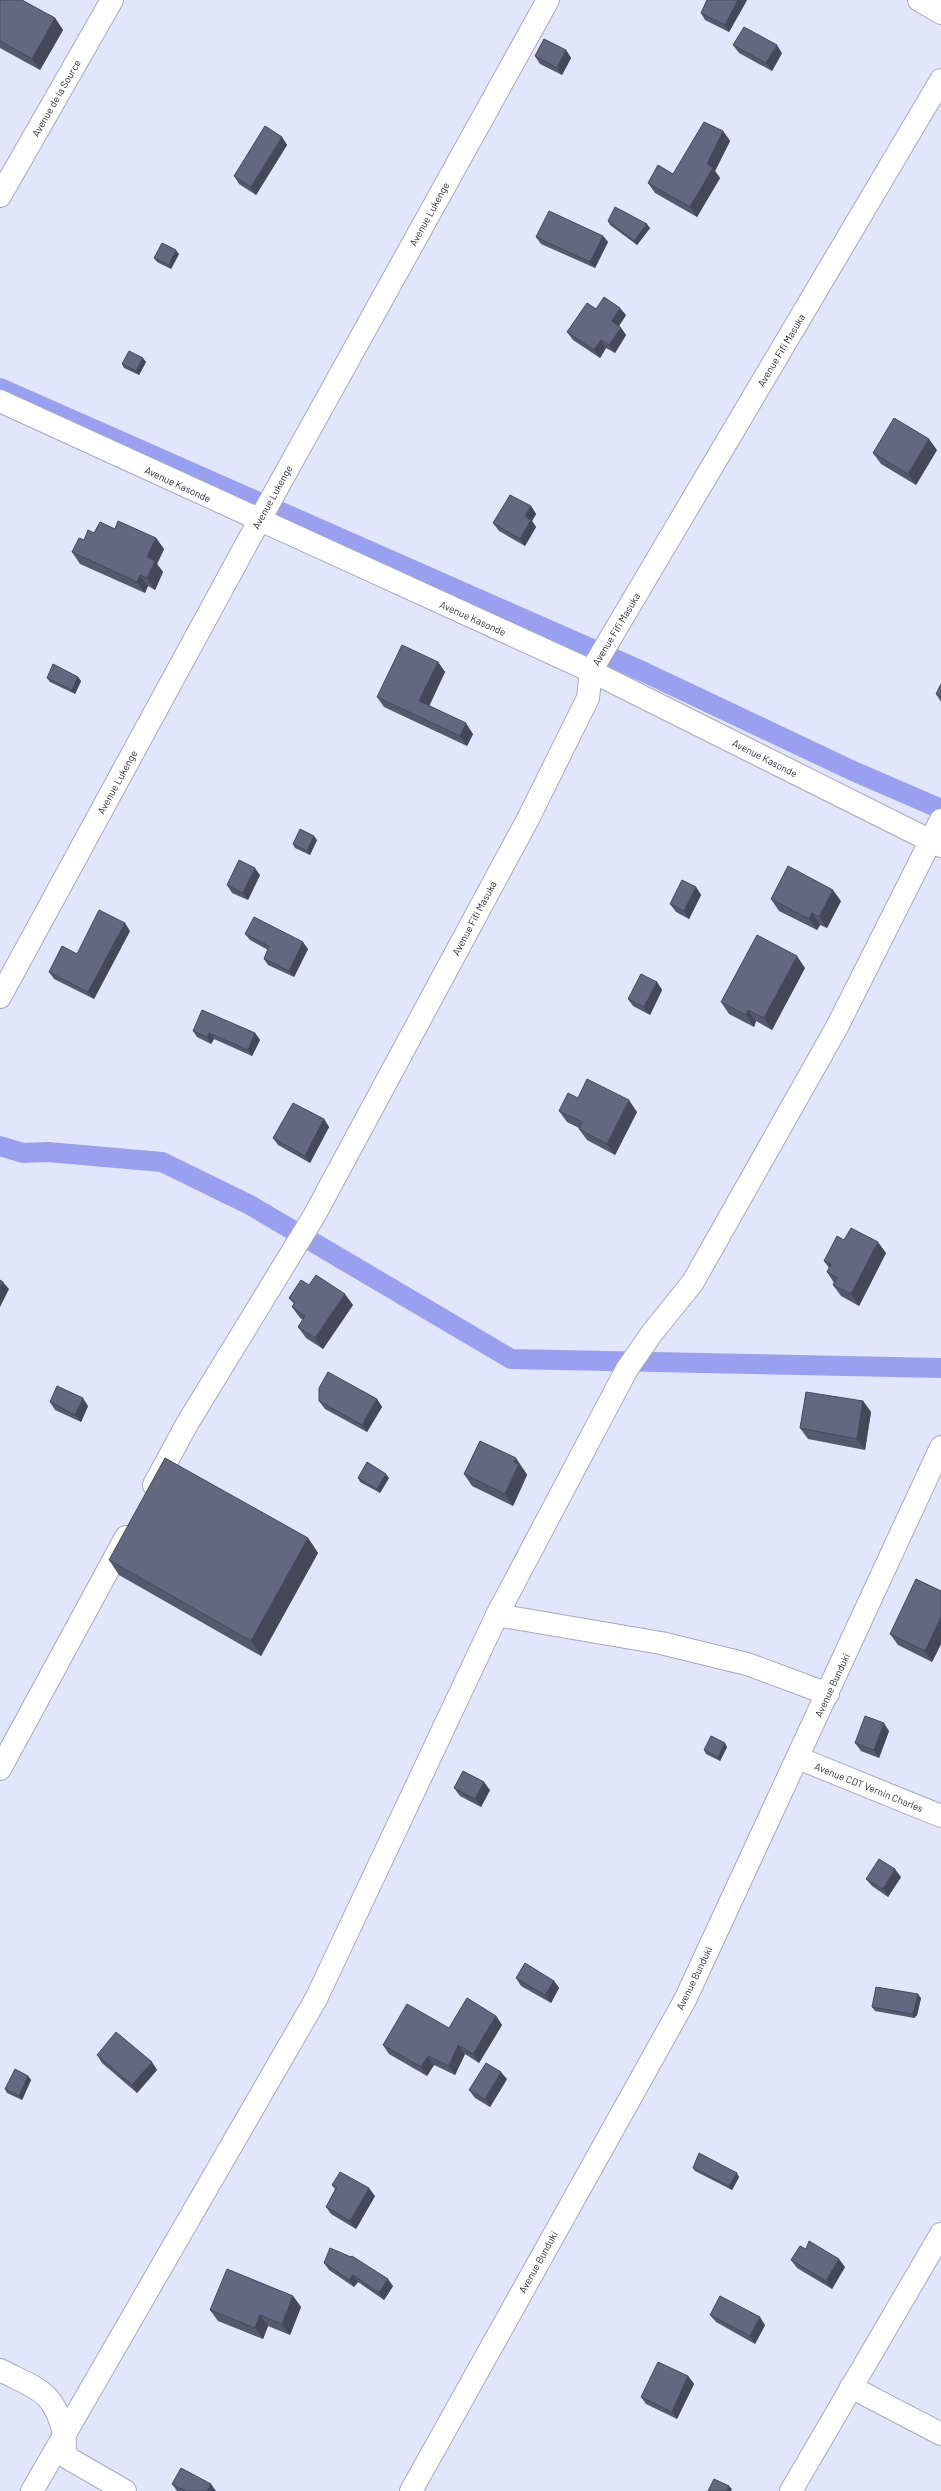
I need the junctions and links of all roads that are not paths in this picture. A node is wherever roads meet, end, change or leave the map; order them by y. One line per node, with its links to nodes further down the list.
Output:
1 (112, 0): 6 (street, Avenue de la Source)
2 (548, 0): 8 (street, Avenue Lukenge)
3 (919, 0): 4 (street)
4 (941, 14)
5 (941, 80): 9 (street, Avenue Fifi Masuka)
6 (0, 196)
7 (0, 401): 8 (street, Avenue Kasonde)
8 (259, 521): 9 (street, Avenue Kasonde); 11 (street, Avenue Lukenge)
9 (591, 671): 10 (street, Avenue Kasonde); 13 (street, Avenue Fifi Masuka)
10 (937, 833): 15 (street)
11 (0, 997)
12 (941, 1447): 16 (street, Avenue Bunduki)
13 (146, 1500)
14 (135, 1520): 18 (street)
15 (496, 1615): 16 (street); 24 (street)
16 (828, 1694): 17 (street, Avenue Bunduki)
17 (798, 1758): 19 (street, Avenue CDT Vernin Charles); 27 (street, Avenue Bunduki)
18 (0, 1770)
19 (941, 1816)
20 (941, 2234): 22 (street)
21 (0, 2370): 24 (street)
22 (852, 2387): 23 (street); 28 (street)
23 (941, 2434)
24 (65, 2436): 25 (street); 26 (street)
25 (32, 2491)
26 (125, 2491)
27 (411, 2491)
28 (791, 2491)

